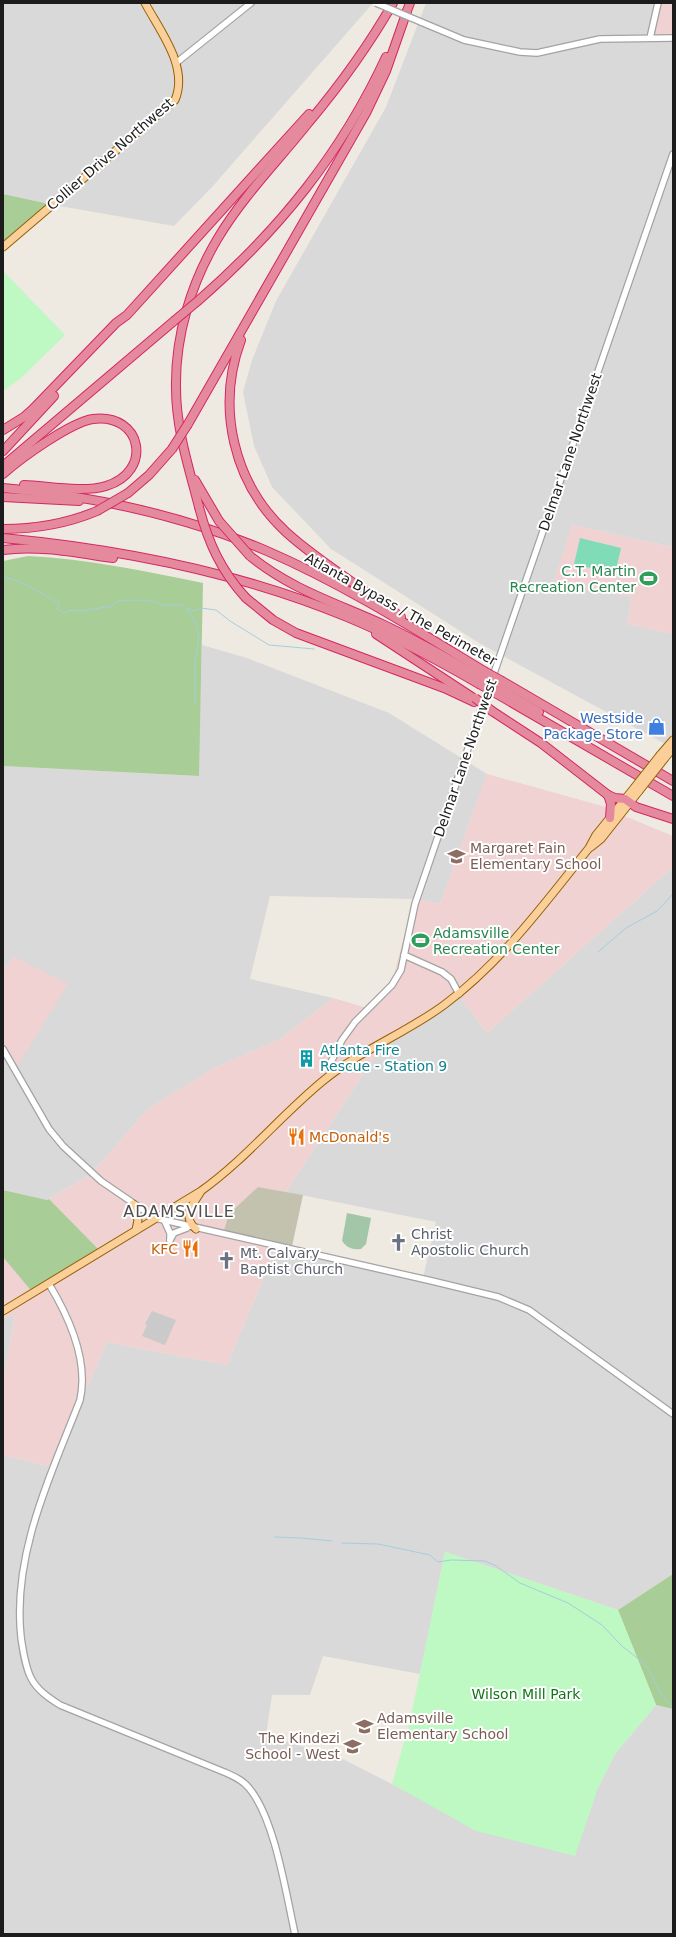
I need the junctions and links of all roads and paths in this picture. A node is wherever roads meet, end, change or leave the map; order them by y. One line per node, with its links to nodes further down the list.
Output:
1 (145, 3): 9 (main road, Collier Drive Northwest)
2 (251, 3): 9 (street)
3 (376, 3): 7 (street, bridge)
4 (393, 3): 10 (highway)
5 (658, 3): 7 (street)
6 (409, 7): 13 (highway); 18 (highway, bridge)
7 (650, 38): 8 (street)
8 (673, 38)
9 (176, 63): 12 (main road, Collier Drive Northwest)
10 (348, 70): 14 (highway); 17 (highway)
11 (673, 154): 42 (street, Delmar Lane Northwest)
12 (3, 247)
13 (257, 304): 23 (highway, bridge); 28 (highway)
14 (127, 315): 15 (highway); 16 (highway)
15 (3, 430)
16 (3, 451)
17 (185, 456): 29 (highway, bridge); 31 (highway, bridge)
18 (3, 471): 19 (highway)
19 (3, 484)
20 (3, 488): 22 (highway, Atlanta Bypass / The Perimeter)
21 (3, 497): 22 (highway)
22 (118, 504): 28 (highway, Atlanta Bypass / The Perimeter)
23 (3, 529)
24 (3, 538): 26 (highway, Atlanta Bypass / The Perimeter)
25 (3, 550): 26 (highway)
26 (184, 567): 27 (highway, Atlanta Bypass / The Perimeter)
27 (346, 616): 29 (highway, Atlanta Bypass / The Perimeter); 31 (highway)
28 (427, 636): 29 (highway, Atlanta Bypass / The Perimeter)
29 (482, 678): 30 (highway, Atlanta Bypass / The Perimeter, bridge); 30 (highway, Atlanta Bypass / The Perimeter, bridge)
30 (499, 688): 35 (highway, Atlanta Bypass / The Perimeter); 37 (highway, Atlanta Bypass / The Perimeter)
31 (474, 700): 36 (highway, bridge)
32 (673, 740): 34 (main road)
33 (673, 748): 34 (main road)
34 (663, 757): 38 (main road, bridge)
35 (671, 780)
36 (608, 795): 38 (highway); 39 (highway)
37 (673, 796)
38 (627, 801): 39 (main road); 40 (highway); 41 (main road)
39 (610, 818): 41 (main road)
40 (673, 818)
41 (589, 848): 43 (main road)
42 (404, 955): 43 (street); 45 (street, Delmar Lane Northwest)
43 (459, 994): 45 (main road)
44 (3, 1049): 47 (street)
45 (330, 1075): 46 (main road)
46 (202, 1191): 48 (main road); 50 (main road)
47 (133, 1204): 48 (street); 51 (main road)
48 (155, 1218): 49 (street); 51 (main road)
49 (165, 1222): 50 (street); 50 (street)
50 (193, 1228): 54 (street)
51 (136, 1230): 52 (main road)
52 (49, 1284): 53 (main road); 55 (street)
53 (3, 1311)
54 (673, 1414)
55 (295, 1934)

